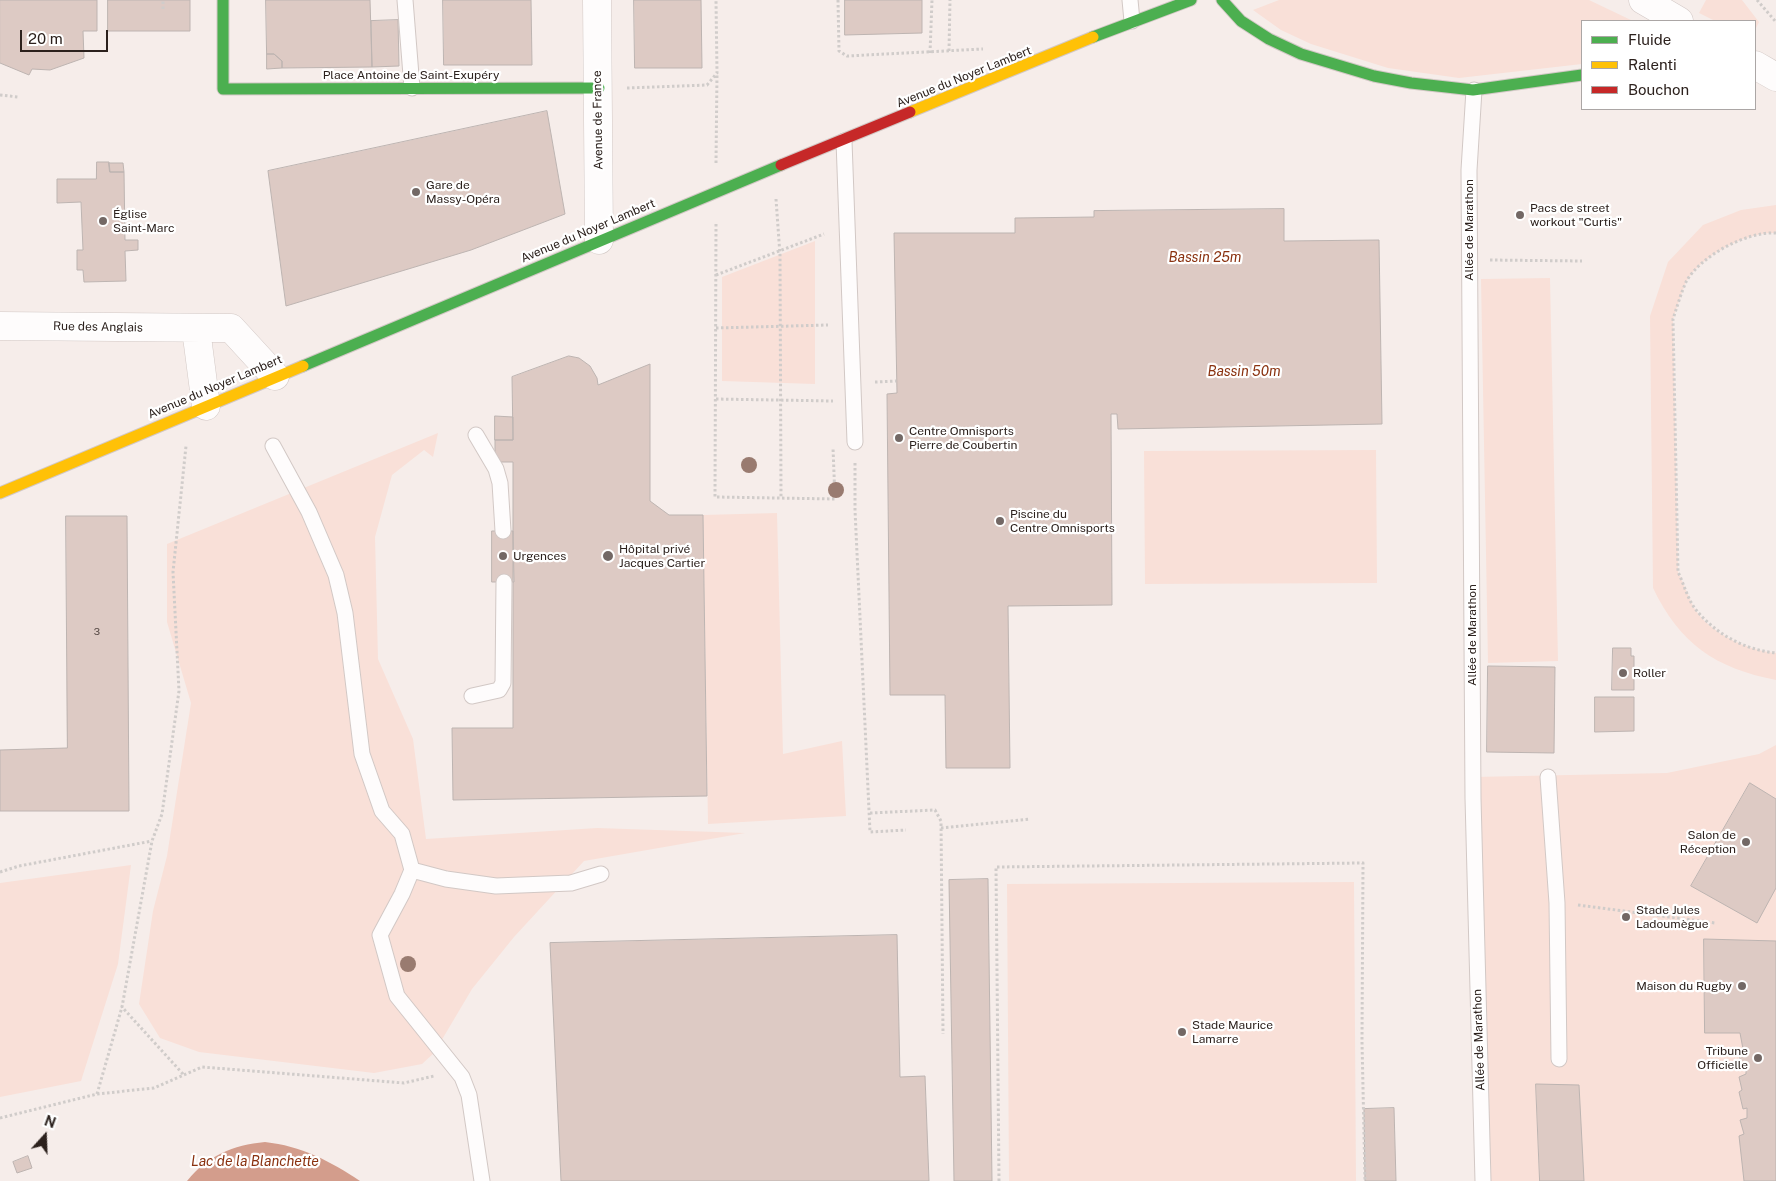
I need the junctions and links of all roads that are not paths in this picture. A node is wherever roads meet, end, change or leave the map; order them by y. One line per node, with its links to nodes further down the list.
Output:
1 (223, 0): 13 (street, Place Antoine de Saint-Exupéry)
2 (405, 0): 13 (lane)
3 (597, 0): 14 (street, Avenue de France)
4 (1130, 0): 9 (lane)
5 (1190, 0): 9 (street, Avenue du Noyer Lambert)
6 (1222, 0): 15 (street)
7 (1643, 0): 8 (street)
8 (1677, 20)
9 (1132, 21): 16 (street, Avenue du Noyer Lambert)
10 (1756, 66): 12 (street)
11 (1581, 75): 15 (street)
12 (1776, 77)
13 (412, 88): 14 (street, Place Antoine de Saint-Exupéry)
14 (599, 88): 17 (street, Avenue de France)
15 (1474, 90): 34 (lane, Allée de Marathon)
16 (844, 141): 17 (street, Avenue du Noyer Lambert); 23 (lane)
17 (599, 240): 20 (street, Avenue du Noyer Lambert)
18 (0, 326): 19 (street, Rue des Anglais)
19 (196, 329): 20 (street, Rue des Anglais); 21 (street)
20 (275, 376): 21 (street, Avenue du Noyer Lambert)
21 (197, 411): 25 (street, Avenue du Noyer Lambert)
22 (476, 435): 26 (lane)
23 (855, 442)
24 (273, 446): 30 (lane)
25 (0, 493)
26 (503, 531)
27 (504, 582): 28 (lane)
28 (472, 696)
29 (1548, 777): 32 (lane)
30 (412, 870): 31 (lane); 33 (lane)
31 (601, 874)
32 (1559, 1059)
33 (482, 1181)
34 (1483, 1181)

